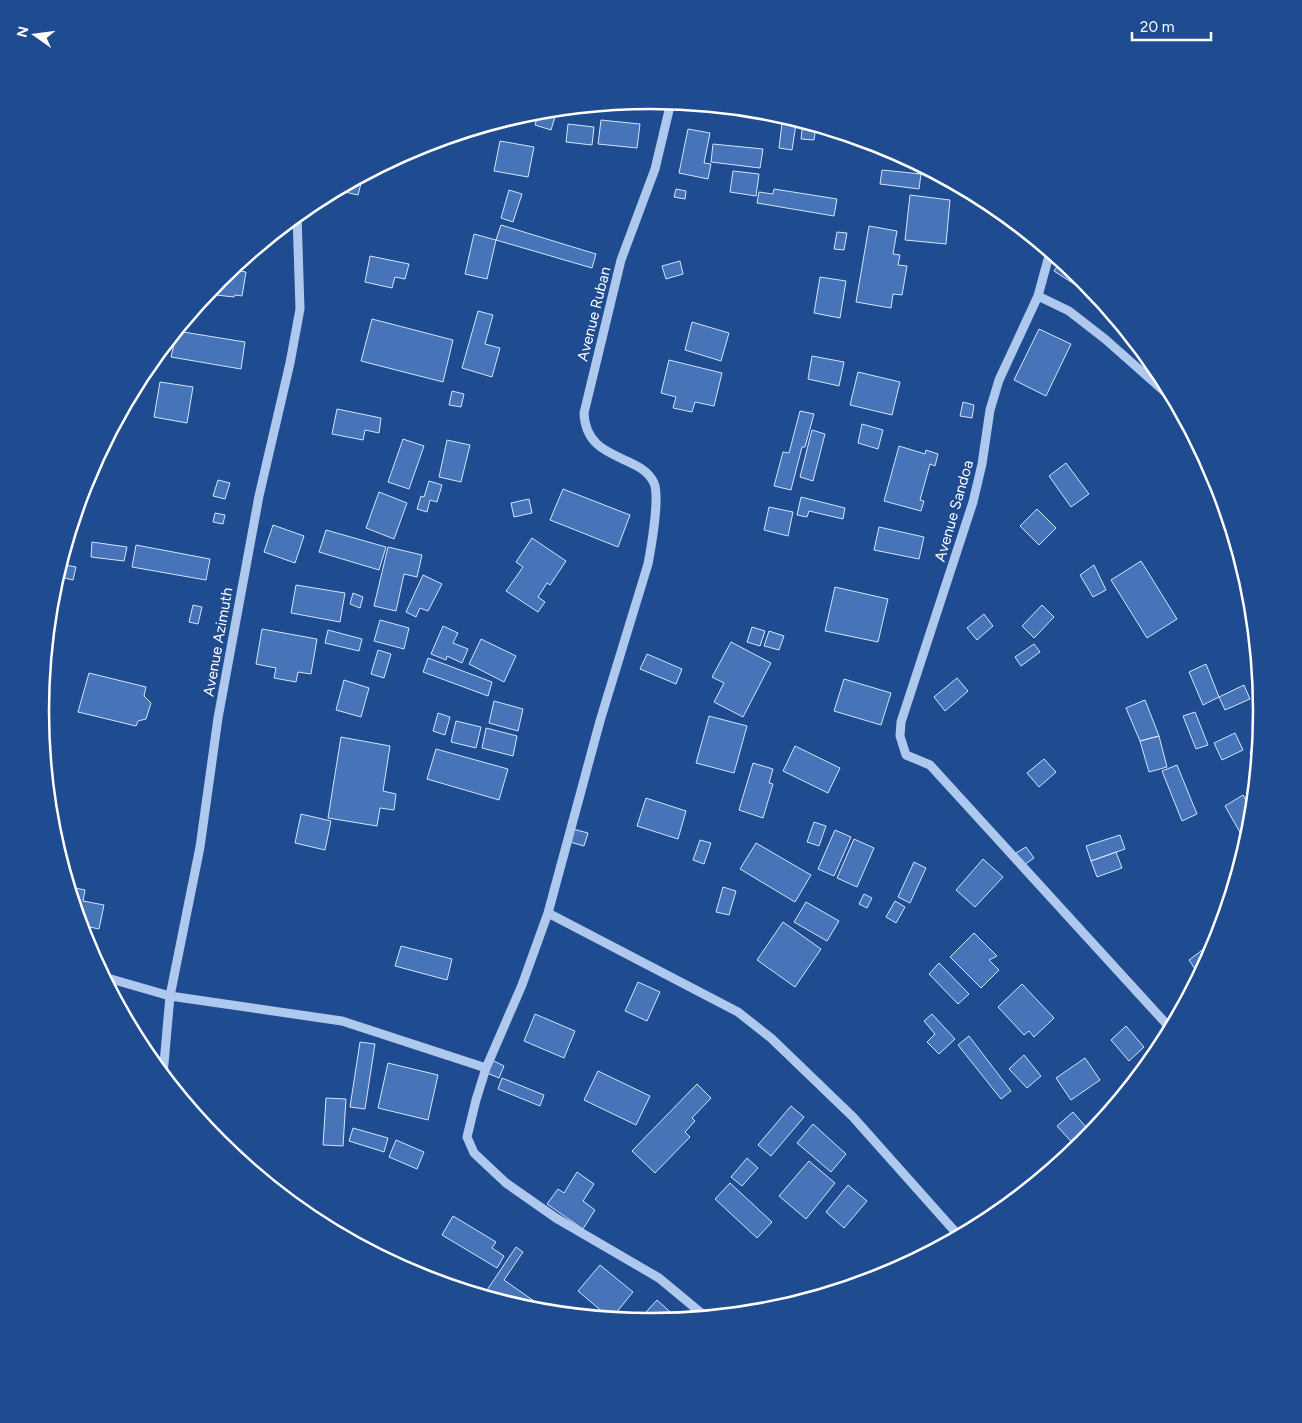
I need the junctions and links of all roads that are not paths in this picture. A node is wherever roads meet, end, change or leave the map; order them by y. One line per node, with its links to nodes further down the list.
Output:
1 (669, 110): 6 (street, Avenue Ruban)
2 (297, 224): 8 (street, Avenue Azimuth)
3 (1048, 259): 4 (street, Avenue Sandoa)
4 (1038, 296): 5 (street); 9 (street, Avenue Sandoa)
5 (1158, 386)
6 (548, 913): 11 (street, Avenue Ruban); 12 (street)
7 (112, 979): 8 (street)
8 (170, 996): 10 (street, Avenue Azimuth); 11 (street)
9 (1167, 1023)
10 (164, 1065)
11 (486, 1068): 13 (street, Avenue Ruban)
12 (955, 1231)
13 (699, 1311)

